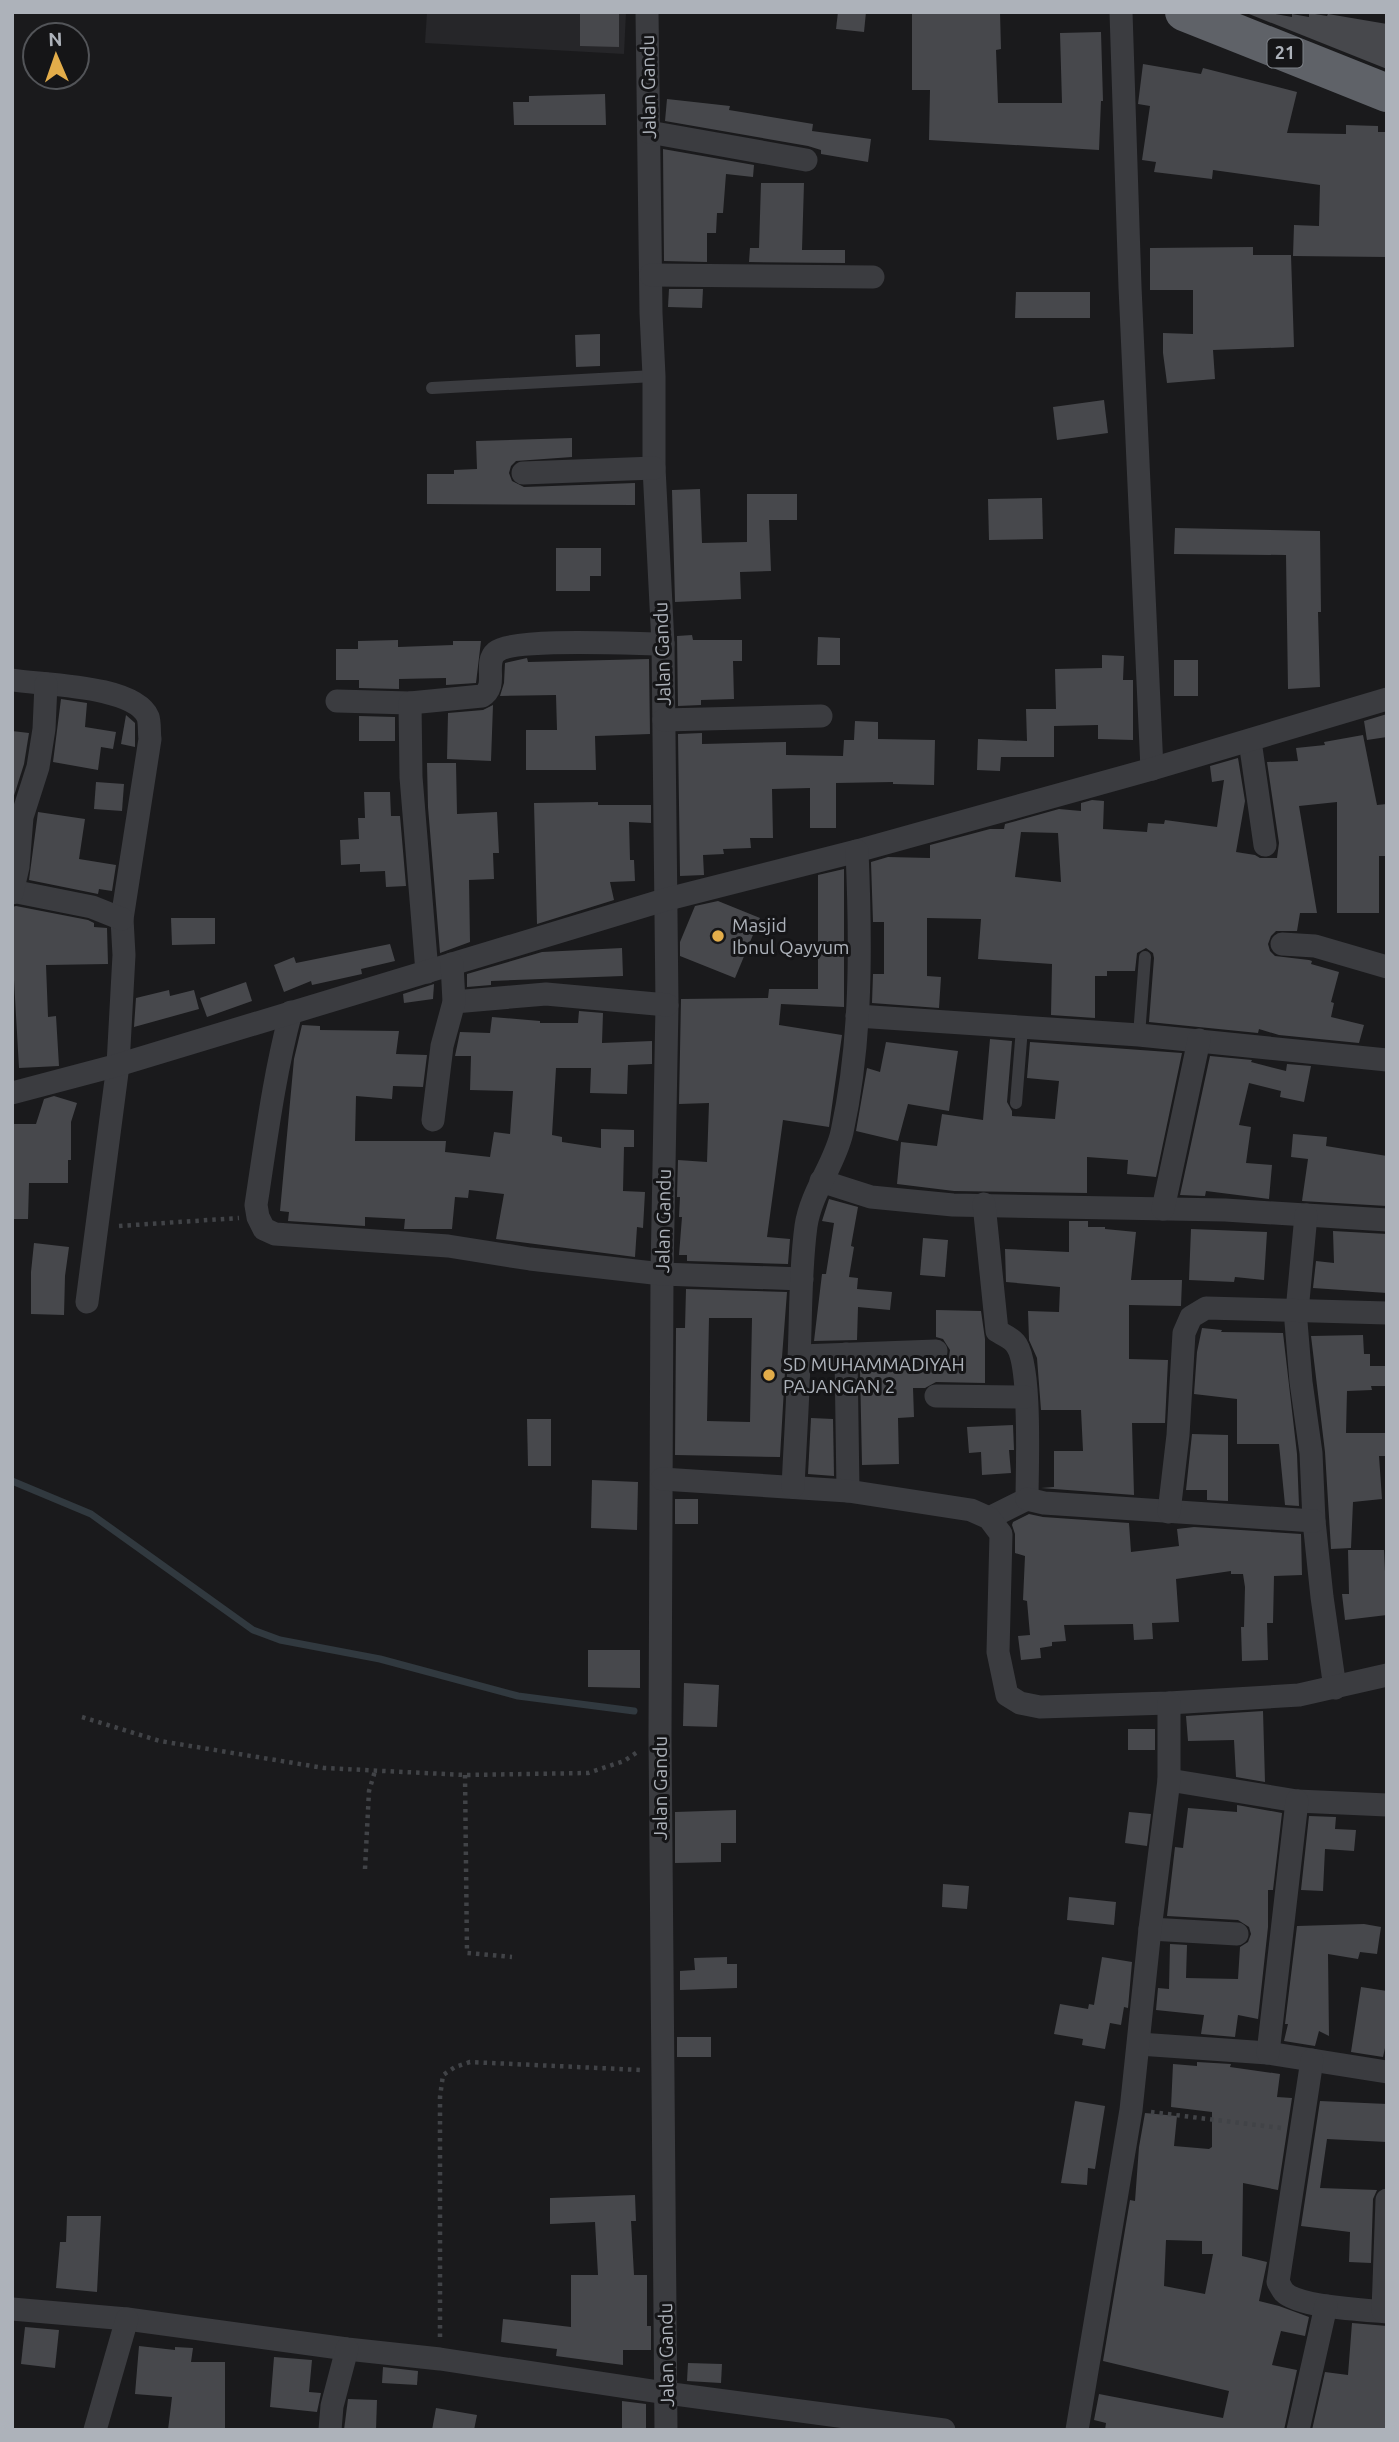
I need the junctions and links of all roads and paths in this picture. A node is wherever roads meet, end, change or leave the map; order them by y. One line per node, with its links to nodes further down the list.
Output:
1 (647, 12): 5 (street, Jalan Gandu)
2 (1121, 12): 22 (street)
3 (1184, 12): 4 (highway, 21)
4 (1387, 93)
5 (649, 132): 6 (street); 7 (street, Jalan Gandu)
6 (806, 160)
7 (652, 275): 8 (street); 9 (street, Jalan Gandu)
8 (873, 277)
9 (654, 376): 10 (lane); 11 (street, Jalan Gandu)
10 (432, 388)
11 (654, 468): 12 (street); 13 (street, Jalan Gandu)
12 (523, 473)
13 (663, 644): 18 (street); 20 (street, Jalan Gandu)
14 (12, 680): 15 (street)
15 (46, 684): 25 (street); 27 (street)
16 (1387, 699): 21 (street)
17 (337, 701): 18 (street)
18 (410, 703): 32 (street)
19 (821, 716): 20 (street)
20 (664, 720): 26 (street, Jalan Gandu)
21 (1250, 741): 22 (street); 23 (street)
22 (1152, 769): 24 (street)
23 (1265, 845)
24 (857, 851): 26 (street); 36 (street)
25 (13, 892): 27 (street)
26 (664, 900): 30 (street); 34 (street, Jalan Gandu)
27 (122, 919): 41 (street)
28 (1282, 944): 31 (street)
29 (1145, 957): 38 (lane)
30 (452, 964): 32 (street); 33 (street)
31 (1387, 967)
32 (427, 972): 35 (street)
33 (454, 1002): 34 (street); 44 (street)
34 (667, 1005): 52 (street, Jalan Gandu)
35 (291, 1012): 41 (street); 49 (street)
36 (858, 1016): 37 (street); 45 (street)
37 (1022, 1028): 38 (street); 43 (lane)
38 (1139, 1035): 39 (street)
39 (1199, 1040): 40 (street); 47 (street)
40 (1387, 1060)
41 (118, 1065): 42 (street); 51 (street)
42 (12, 1093)
43 (1016, 1103)
44 (433, 1121)
45 (821, 1181): 46 (street); 53 (street)
46 (984, 1204): 47 (street); 61 (street)
47 (1163, 1209): 48 (street)
48 (1306, 1215): 50 (street); 55 (street)
49 (258, 1217): 51 (path); 52 (street)
50 (1387, 1220)
51 (97, 1228): 54 (street)
52 (662, 1274): 53 (street); 62 (street, Jalan Gandu)
53 (802, 1279): 59 (street)
54 (88, 1303)
55 (1297, 1312): 56 (street); 66 (street); 68 (street)
56 (1387, 1313)
57 (936, 1351): 58 (street)
58 (846, 1354): 59 (street); 64 (street)
59 (800, 1356): 63 (street)
60 (936, 1396): 61 (street)
61 (1025, 1397): 65 (street)
62 (662, 1479): 63 (street); 73 (street, Jalan Gandu)
63 (793, 1487): 64 (street)
64 (848, 1491): 67 (street)
65 (1027, 1499): 66 (street); 67 (street)
66 (1169, 1512): 68 (street)
67 (989, 1518): 71 (street)
68 (1314, 1521): 70 (street)
69 (1387, 1675): 70 (street)
70 (1335, 1688): 71 (street)
71 (1169, 1703): 76 (street)
72 (82, 1717): 74 (path)
73 (660, 1736): 75 (path); 86 (street, Jalan Gandu)
74 (375, 1770): 75 (path); 79 (path)
75 (465, 1775): 82 (path)
76 (1169, 1780): 77 (street); 80 (street)
77 (1297, 1801): 78 (street); 84 (street)
78 (1387, 1805)
79 (365, 1869)
80 (1150, 1929): 81 (street); 83 (street)
81 (1237, 1934)
82 (512, 1957)
83 (1139, 2043): 84 (street); 88 (street)
84 (1268, 2053): 85 (street)
85 (1312, 2060): 87 (street); 89 (street)
86 (663, 2071): 96 (path); 97 (street, Jalan Gandu)
87 (1387, 2073)
88 (1131, 2110): 89 (path); 102 (street)
89 (1300, 2130): 91 (street)
90 (1387, 2200): 93 (street)
91 (1326, 2306): 93 (street); 103 (street)
92 (12, 2309): 94 (street)
93 (1385, 2312)
94 (127, 2319): 95 (street); 98 (street)
95 (347, 2349): 96 (street); 99 (street)
96 (440, 2359): 97 (street)
97 (666, 2392): 100 (street, Jalan Gandu); 101 (street)
98 (95, 2430)
99 (330, 2430)
100 (666, 2430)
101 (944, 2430)
102 (1077, 2430)
103 (1298, 2430)

